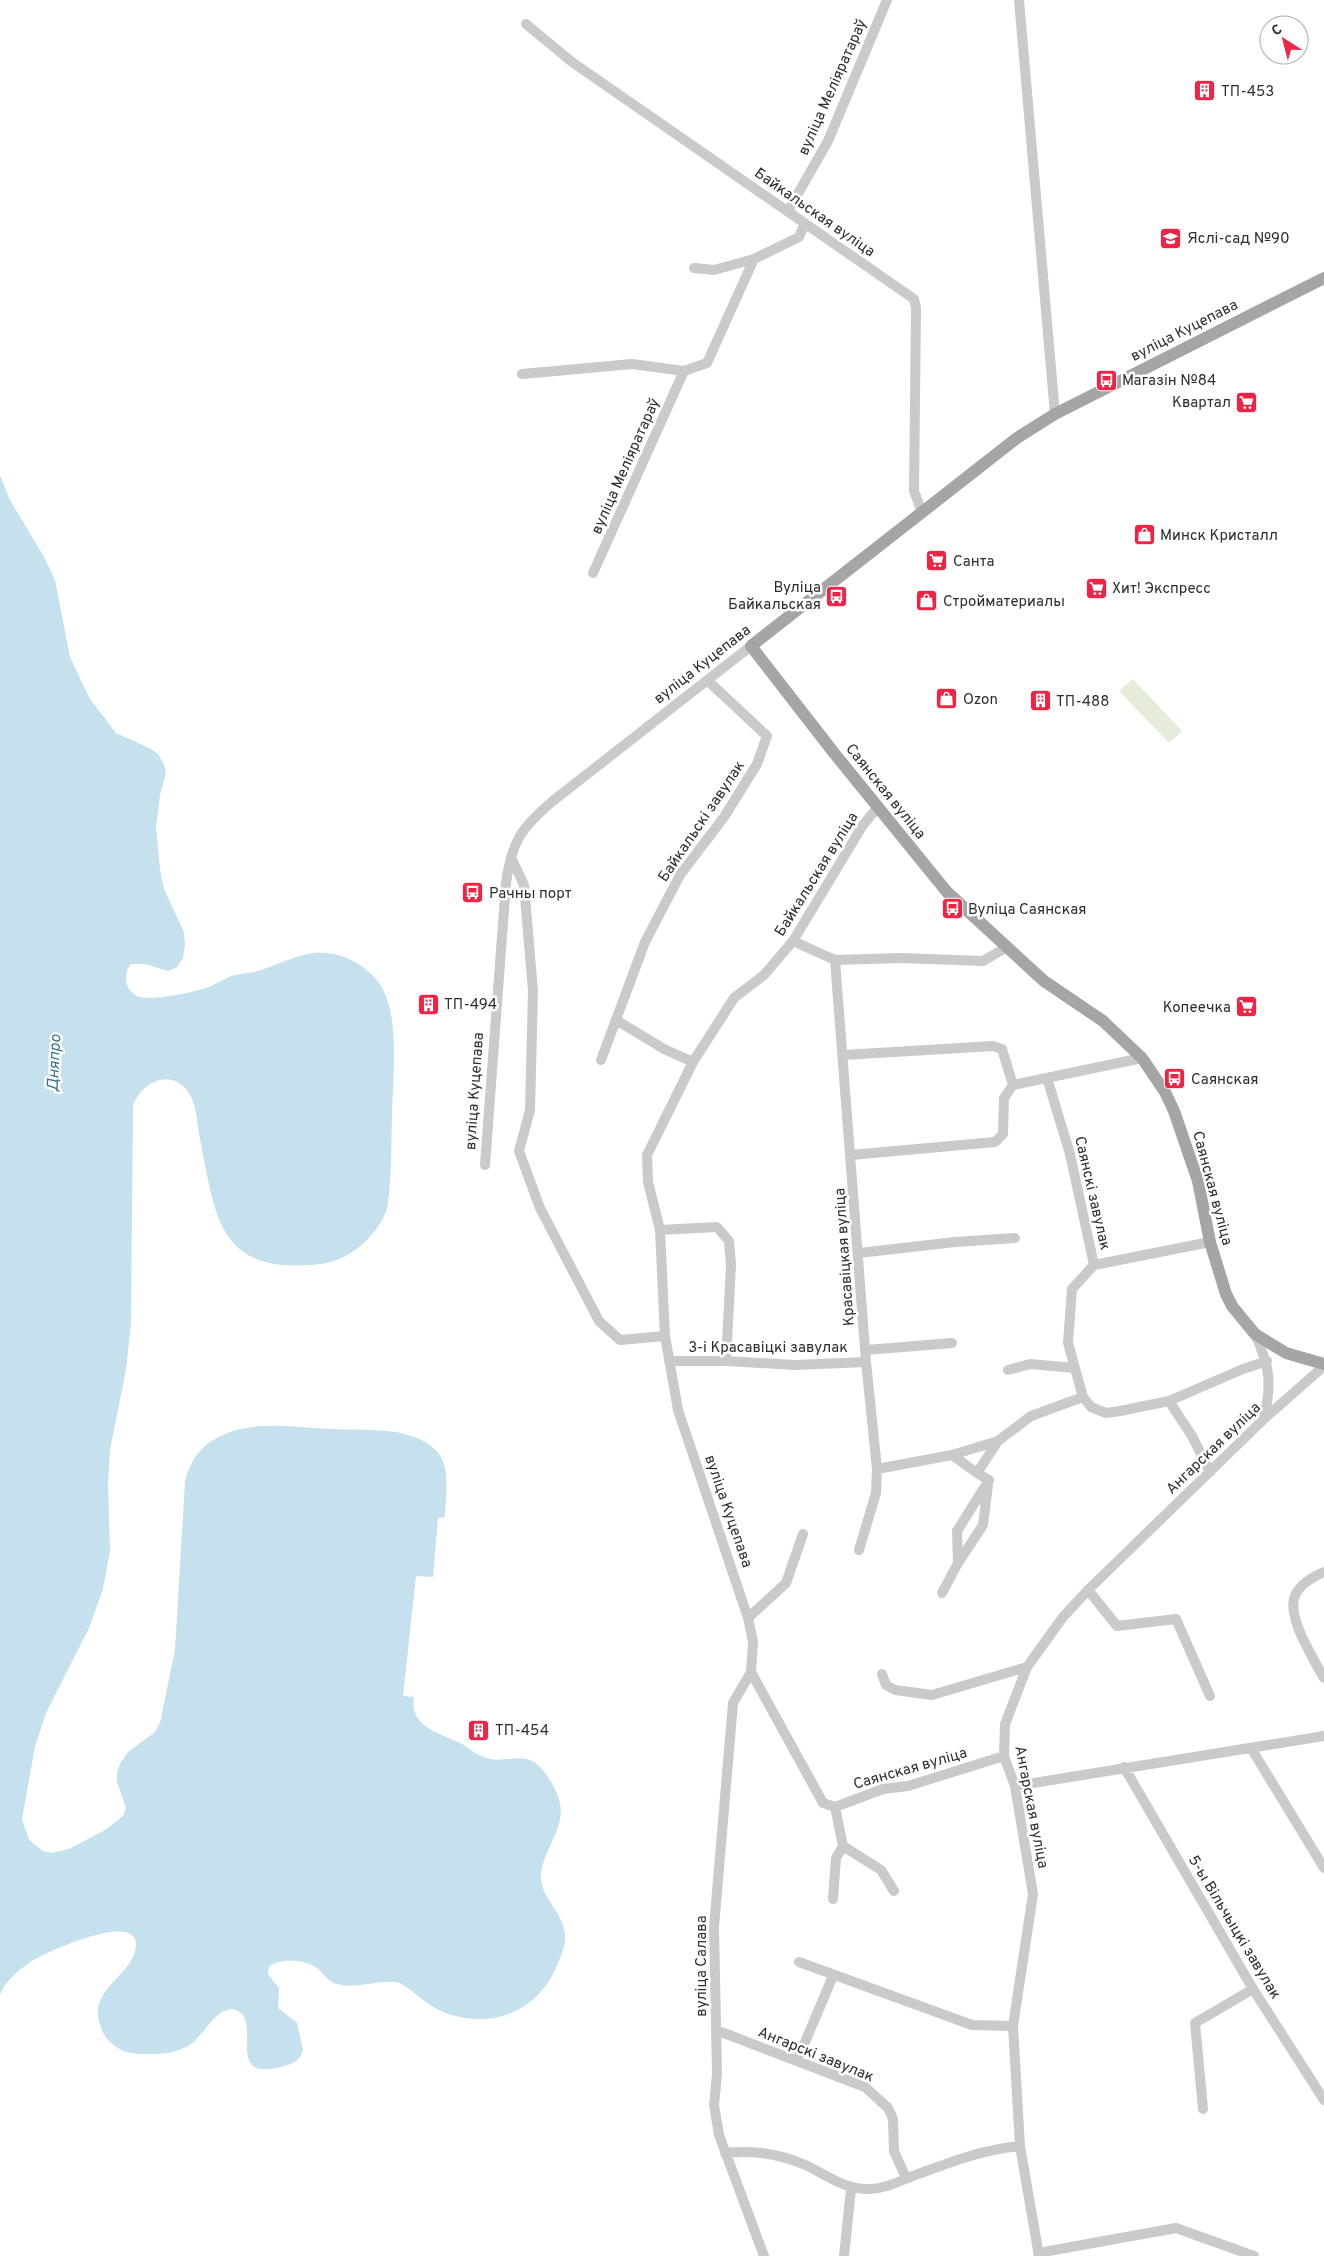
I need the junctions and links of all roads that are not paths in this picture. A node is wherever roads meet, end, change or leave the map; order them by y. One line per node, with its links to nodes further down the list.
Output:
1 (887, 0): 4 (street, вуліца Меліяратараў)
2 (1019, 0): 11 (street)
3 (526, 24): 4 (street, Байкальская вуліца)
4 (788, 211): 5 (street, Байкальская вуліца)
5 (805, 223): 6 (street); 12 (street, Байкальская вуліца)
6 (754, 259): 7 (street); 9 (street)
7 (694, 268)
8 (1324, 278): 11 (main road, вуліца Куцепава)
9 (684, 371): 10 (street); 13 (street, вуліца Меліяратараў)
10 (522, 374)
11 (1055, 414): 12 (main road, вуліца Куцепава)
12 (922, 512): 14 (main road, вуліца Куцепава)
13 (593, 573)
14 (751, 646): 15 (street, вуліца Куцепава); 16 (main road, Саянская вуліца)
15 (708, 681): 17 (street, вуліца Куцепава); 21 (street, Байкальскі завулак)
16 (878, 807): 18 (street, Байкальская вуліца); 19 (main road, Саянская вуліца)
17 (511, 857): 29 (street, вуліца Куцепава); 36 (street)
18 (793, 942): 20 (street); 25 (street, Байкальская вуліца)
19 (1007, 947): 20 (street); 23 (main road, Саянская вуліца)
20 (835, 960): 22 (street, Красавіцкая вуліца)
21 (616, 1020): 24 (street, Байкальскі завулак); 25 (street)
22 (844, 1055): 27 (street); 28 (street, Красавіцкая вуліца)
23 (1142, 1058): 26 (street); 32 (main road, Саянская вуліца)
24 (601, 1060)
25 (693, 1062): 30 (street, Байкальская вуліца)
26 (1047, 1078): 27 (street); 34 (street, Саянскі завулак)
27 (1013, 1085): 28 (street)
28 (851, 1155): 33 (street, Красавіцкая вуліца)
29 (486, 1165)
30 (660, 1230): 36 (street, Байкальская вуліца); 40 (street)
31 (1015, 1238): 33 (street)
32 (1210, 1242): 34 (street); 35 (main road, Саянская вуліца)
33 (859, 1253): 38 (street, Красавіцкая вуліца)
34 (1094, 1265): 44 (street, Саянскі завулак)
35 (1255, 1334): 41 (street); 43 (main road, Саянская вуліца)
36 (665, 1336): 39 (street, Байкальская вуліца)
37 (952, 1343): 38 (street, 3-і Красавіцкі завулак)
38 (866, 1350): 42 (street, Красавіцкая вуліца)
39 (669, 1361): 40 (street, 3-і Красавіцкі завулак); 61 (street, вуліца Куцепава)
40 (726, 1361): 42 (street, 3-і Красавіцкі завулак)
41 (1267, 1361): 47 (street); 48 (street)
42 (866, 1362): 51 (street, Красавіцкая вуліца)
43 (1324, 1365): 48 (street, Ангарская вуліца)
44 (1075, 1368): 45 (street); 46 (street, Саянскі завулак)
45 (1008, 1370)
46 (1083, 1396): 47 (street); 49 (street)
47 (1168, 1401): 52 (street)
48 (1264, 1419): 52 (street, Ангарская вуліца)
49 (998, 1441): 50 (street); 53 (street)
50 (952, 1455): 51 (street); 53 (street)
51 (876, 1469): 56 (street, Красавіцкая вуліца)
52 (1210, 1472): 59 (street, Ангарская вуліца)
53 (977, 1473): 54 (street)
54 (989, 1480): 57 (street); 57 (street)
55 (803, 1534): 61 (street)
56 (859, 1550)
57 (958, 1563): 60 (street)
58 (1324, 1572): 65 (street)
59 (1088, 1590): 62 (street, Ангарская вуліца); 66 (street)
60 (942, 1593)
61 (748, 1618): 63 (street, вуліца Куцепава)
62 (1027, 1667): 64 (street); 69 (street, Ангарская вуліца)
63 (751, 1672): 72 (street); 81 (street, вуліца Салава)
64 (882, 1674)
65 (1324, 1678)
66 (1210, 1696)
67 (1324, 1736): 68 (street)
68 (1251, 1748): 70 (street); 74 (street)
69 (1004, 1756): 71 (street, Ангарская вуліца); 72 (street, Саянская вуліца)
70 (1124, 1767): 71 (street); 79 (street, 5-ы Вільчыцкі завулак)
71 (1015, 1786): 80 (street, Ангарская вуліца)
72 (836, 1807): 73 (street)
73 (843, 1846): 75 (street); 76 (street)
74 (1324, 1868)
75 (894, 1891)
76 (833, 1899)
77 (799, 1962): 78 (street)
78 (833, 1976): 80 (street); 82 (street)
79 (1253, 1989): 83 (street, 5-ы Вільчыцкі завулак); 84 (street)
80 (1013, 2026): 85 (street, Ангарская вуліца)
81 (716, 2030): 82 (street, Ангарскі завулак); 86 (street, вуліца Салава)
82 (797, 2061): 87 (street, Ангарскі завулак)
83 (1324, 2100)
84 (1203, 2109)
85 (1020, 2146): 87 (street); 89 (street, Ангарская вуліца)
86 (725, 2153): 88 (street); 90 (street, вуліца Салава)
87 (906, 2178): 88 (street)
88 (851, 2189): 91 (street)
89 (1038, 2255): 92 (street)
90 (764, 2256)
91 (844, 2256)
92 (1254, 2256)

